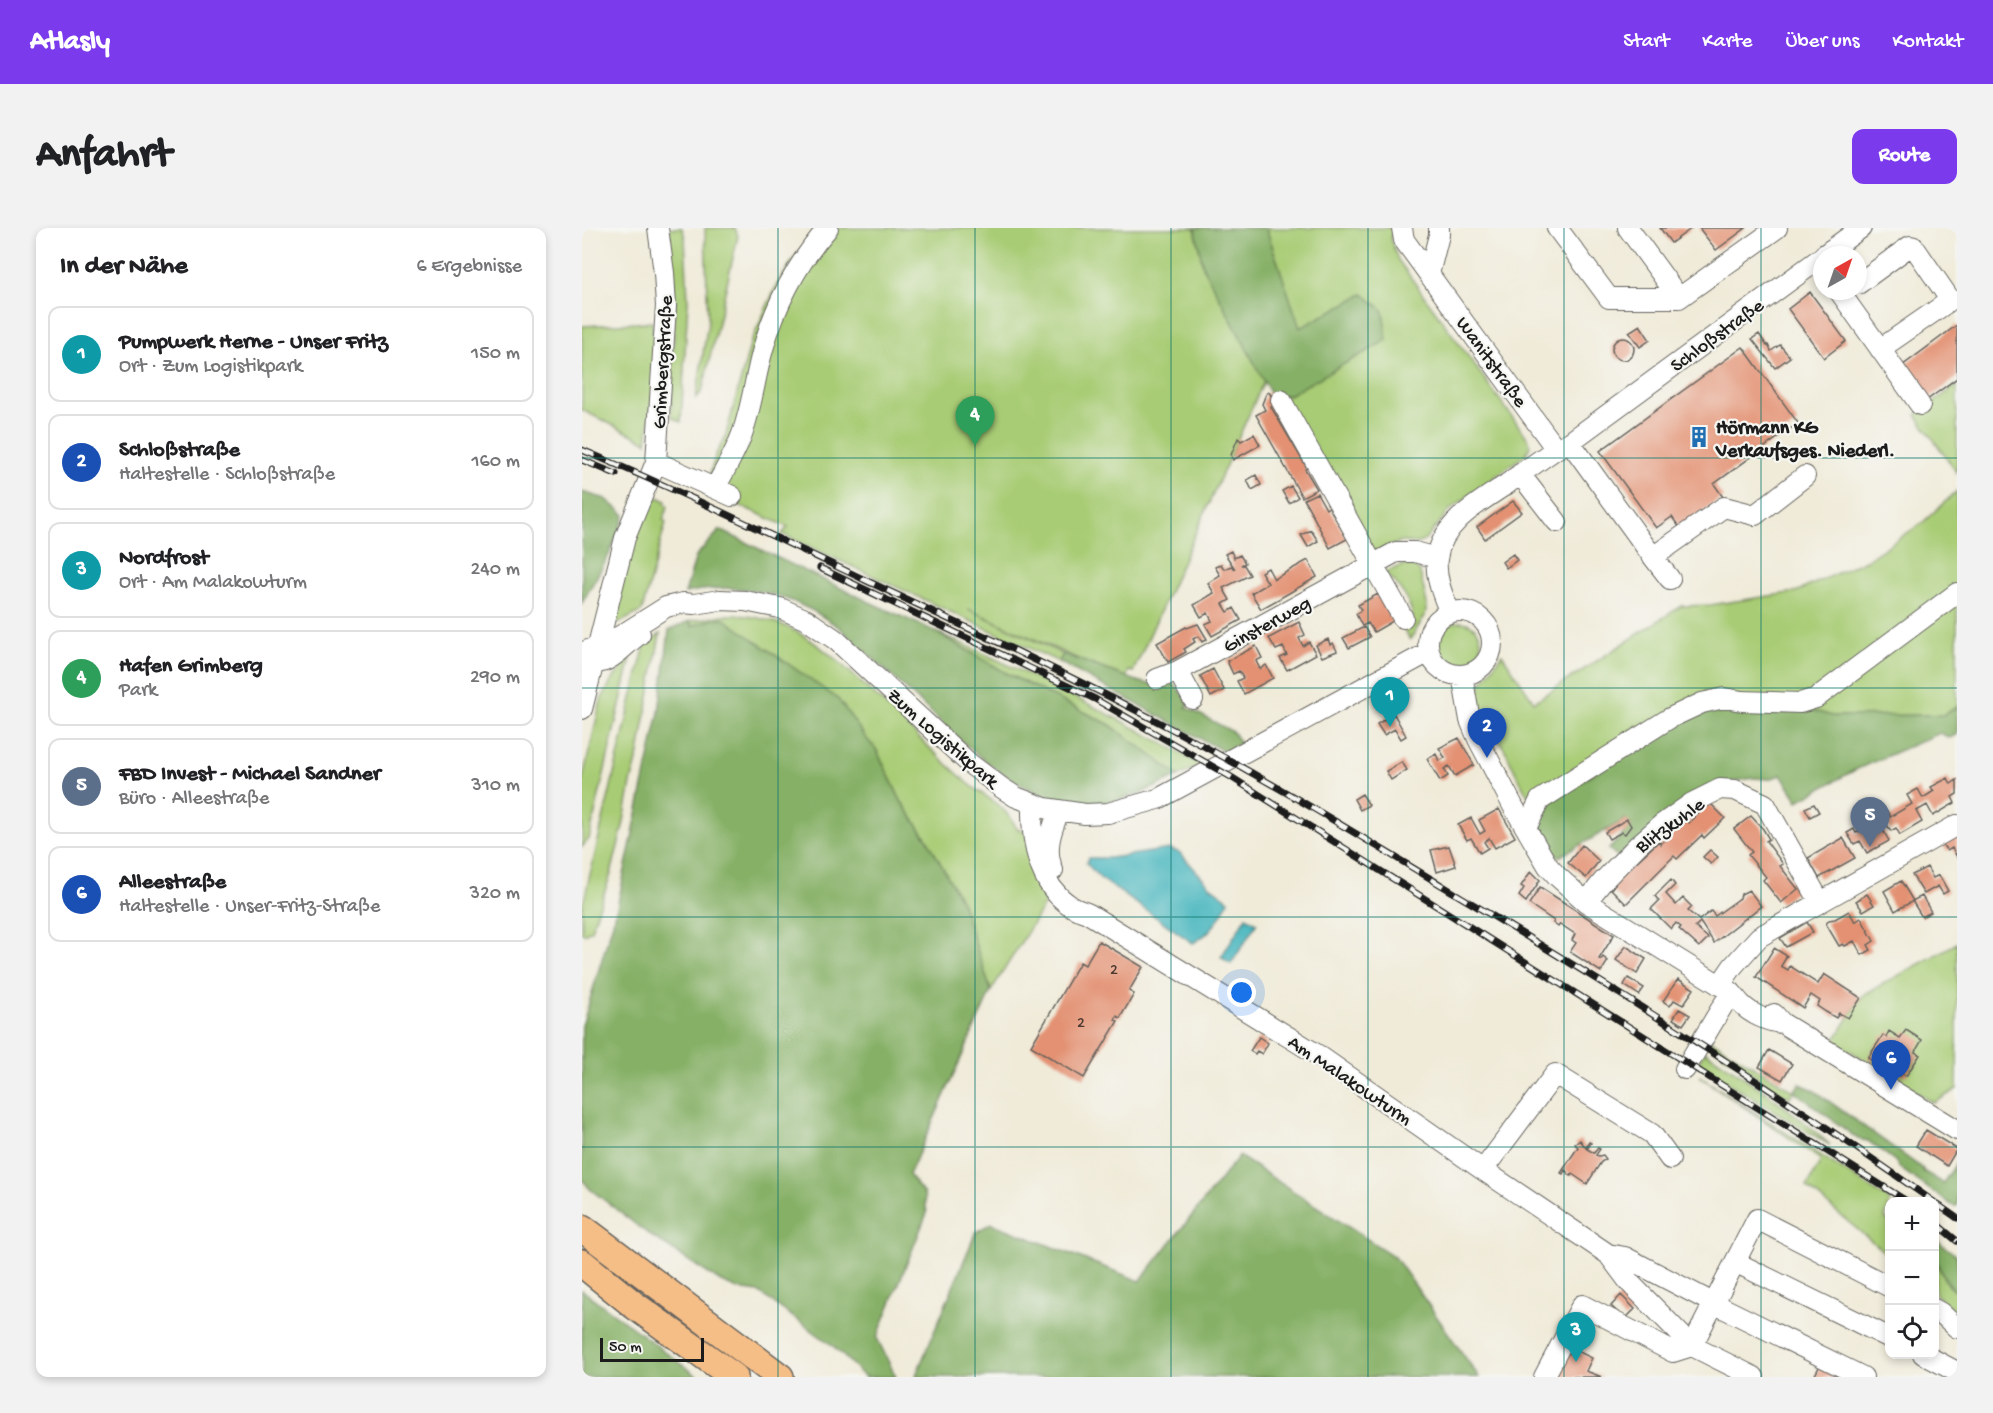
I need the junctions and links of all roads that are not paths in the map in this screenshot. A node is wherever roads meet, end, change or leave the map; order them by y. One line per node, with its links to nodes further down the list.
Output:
1 (658, 228): 19 (street, Grimbergstraße)
2 (828, 228): 19 (street)
3 (1402, 228): 11 (street, Wanitstraße)
4 (1439, 228): 11 (street)
5 (1557, 228): 13 (street)
6 (1628, 228): 13 (street)
7 (1778, 228): 13 (street)
8 (1861, 228): 9 (street, Schloßstraße)
9 (1838, 246)
10 (1813, 266): 18 (street, Schloßstraße)
11 (1429, 274): 18 (street, Wanitstraße)
12 (1867, 276): 15 (street)
13 (1679, 298)
14 (1853, 300): 15 (street)
15 (1880, 349): 17 (street)
16 (1281, 400): 25 (street)
17 (1920, 405)
18 (1563, 445): 20 (street, Schloßstraße); 23 (street, Wanitstraße)
19 (656, 462): 31 (street, Grimbergstraße)
20 (1520, 474): 22 (street); 24 (street, Schloßstraße)
21 (1805, 476): 23 (street)
22 (1557, 522)
23 (1653, 557): 26 (street, Wanitstraße)
24 (1437, 558): 25 (street, Ginsterweg); 28 (street, Schloßstraße)
25 (1373, 565): 29 (street); 32 (street, Ginsterweg)
26 (1670, 579)
27 (1957, 593): 40 (street)
28 (1450, 613): 30 (street); 33 (street)
29 (1403, 618)
30 (1430, 652): 33 (street); 38 (street, Zum Logistikpark)
31 (588, 656): 36 (street, Grimbergstraße); 37 (street, Zum Logistikpark)
32 (1178, 671): 34 (street, Ginsterweg); 35 (street)
33 (1462, 675): 40 (street)
34 (1157, 679)
35 (1193, 699)
36 (582, 709)
37 (1032, 804): 38 (street, Zum Logistikpark); 43 (street, Am Malakowturm)
38 (1059, 811): 43 (street, Am Malakowturm)
39 (1957, 825): 42 (street)
40 (1526, 828): 41 (street)
41 (1586, 902): 42 (street, Blitzkuhle); 44 (street)
42 (1820, 902): 44 (street)
43 (1089, 914): 48 (street, Am Malakowturm)
44 (1729, 990): 45 (street); 46 (street)
45 (1685, 1069)
46 (1957, 1130)
47 (1670, 1159): 48 (street)
48 (1483, 1170): 50 (street, Am Malakowturm)
49 (582, 1228): 62 (highway)
50 (1608, 1254): 54 (street); 58 (street)
51 (1735, 1262): 53 (street); 54 (street); 57 (street)
52 (582, 1263): 61 (highway)
53 (1885, 1284)
54 (1713, 1303): 58 (street); 65 (street)
55 (1939, 1313): 56 (street)
56 (1957, 1328)
57 (1885, 1336)
58 (1692, 1346): 63 (street); 64 (street)
59 (1932, 1359): 60 (street)
60 (1957, 1372)
61 (734, 1377)
62 (780, 1377)
63 (1544, 1377)
64 (1754, 1377)
65 (1863, 1377)

